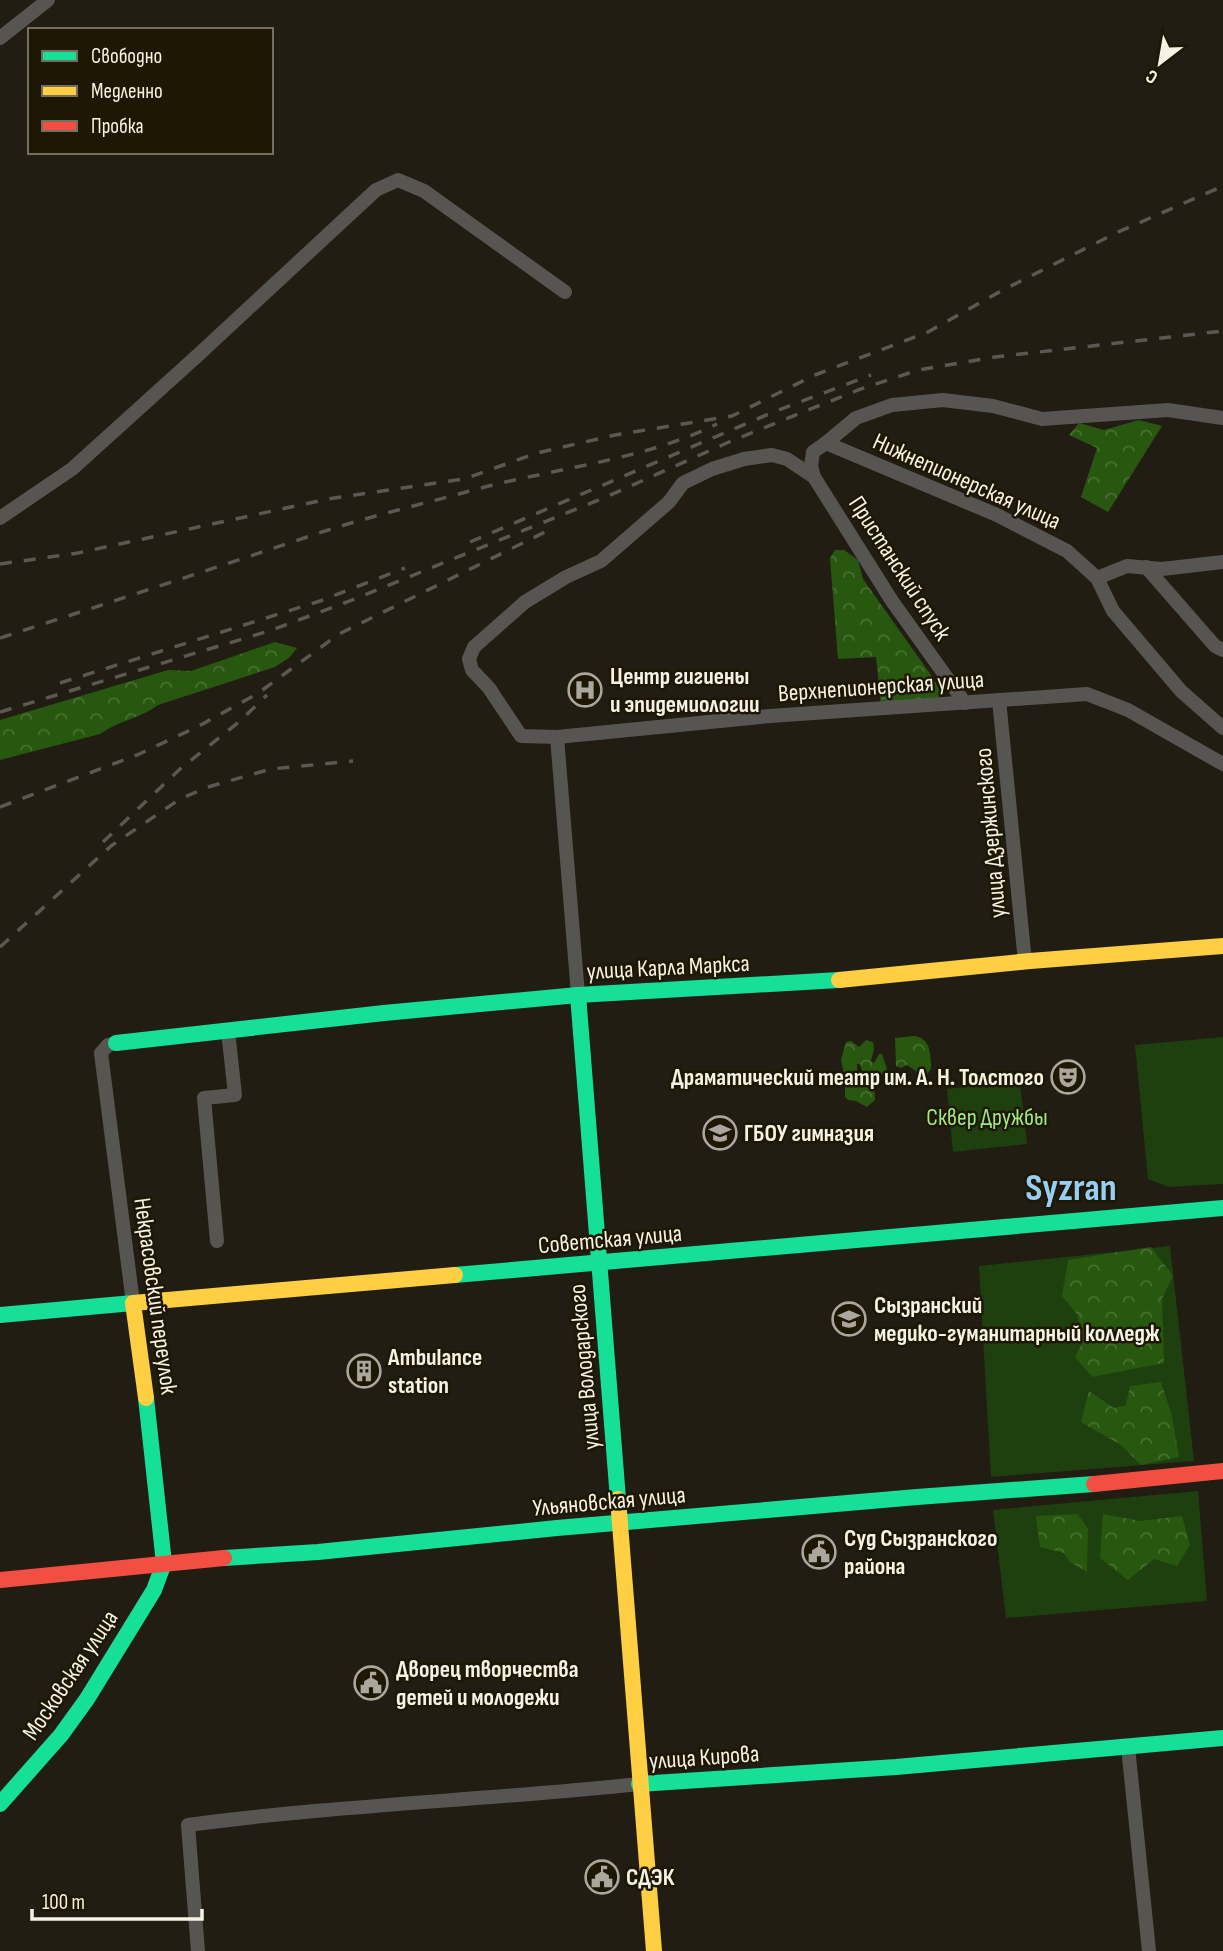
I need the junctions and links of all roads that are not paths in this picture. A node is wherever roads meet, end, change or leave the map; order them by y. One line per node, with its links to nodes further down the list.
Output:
1 (48, 0): 2 (street)
2 (0, 38)
3 (565, 292): 7 (street)
4 (1223, 418): 5 (street)
5 (826, 443): 6 (street, Пристанский спуск); 10 (street, Нижнепионерская улица)
6 (814, 477): 13 (street, Пристанский спуск); 15 (street, Верхнепионерская улица)
7 (0, 518)
8 (1223, 562): 9 (street)
9 (1146, 568): 10 (street); 11 (street)
10 (1097, 578): 14 (street)
11 (1223, 650)
12 (999, 700): 13 (street, Верхнепионерская улица); 16 (street, Верхнепионерская улица); 18 (street, улица Дзержинского)
13 (965, 703): 15 (street, Верхнепионерская улица)
14 (1223, 728)
15 (557, 737): 19 (street, улица Володарского)
16 (1223, 764)
17 (1223, 946): 18 (main road, улица Карла Маркса)
18 (1025, 962): 19 (main road, улица Карла Маркса)
19 (578, 995): 20 (main road, улица Карла Маркса); 24 (main road, улица Володарского)
20 (228, 1031): 21 (main road, улица Карла Маркса); 23 (street)
21 (116, 1043): 25 (street, Некрасовский переулок)
22 (1223, 1208): 24 (main road, Советская улица)
23 (217, 1241)
24 (599, 1263): 25 (main road, Советская улица); 28 (main road, улица Володарского)
25 (133, 1303): 26 (main road, Советская улица); 29 (main road, Некрасовский переулок)
26 (0, 1315)
27 (1223, 1471): 28 (main road, Ульяновская улица)
28 (620, 1523): 29 (main road, Ульяновская улица); 33 (main road, улица Володарского)
29 (164, 1563): 30 (main road, Ульяновская улица); 34 (main road, Московская улица)
30 (0, 1580)
31 (1223, 1738): 32 (main road, улица Кирова)
32 (1128, 1747): 33 (main road, улица Кирова); 37 (street)
33 (639, 1784): 35 (street, улица Кирова); 36 (main road, улица Володарского)
34 (0, 1804)
35 (198, 1951)
36 (654, 1951)
37 (1149, 1951)

